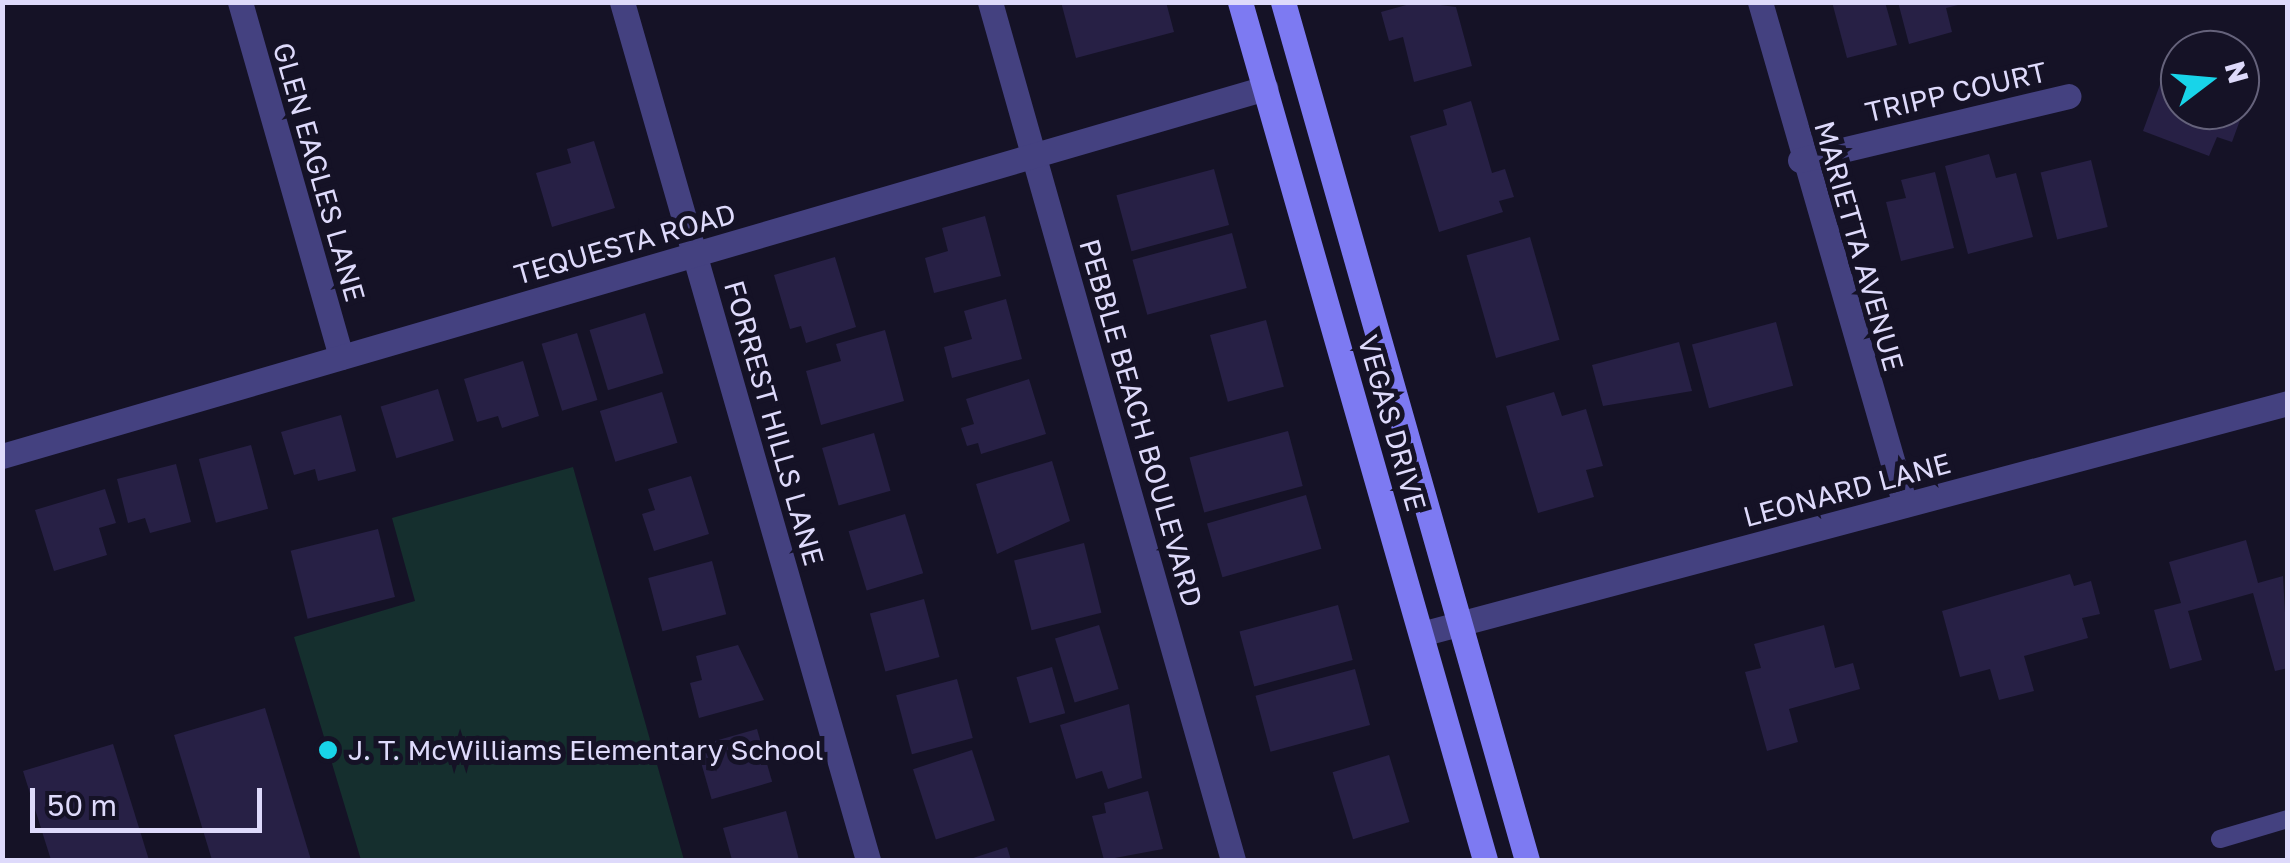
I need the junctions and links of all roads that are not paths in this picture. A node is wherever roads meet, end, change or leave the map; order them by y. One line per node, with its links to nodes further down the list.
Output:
1 (240, 2): 12 (street, GLEN EAGLES LANE)
2 (622, 2): 11 (street, FORREST HILLS LANE)
3 (990, 2): 9 (street, PEBBLE BEACH BOULEVARD)
4 (1240, 2): 7 (main road, VEGAS DRIVE)
5 (1283, 2): 16 (main road, VEGAS DRIVE)
6 (1760, 2): 10 (street, MARIETTA AVENUE)
7 (1264, 88): 9 (street, TEQUESTA ROAD); 17 (main road, VEGAS DRIVE)
8 (2068, 96): 10 (street, TRIPP COURT)
9 (1034, 156): 11 (street, TEQUESTA ROAD); 21 (street, PEBBLE BEACH BOULEVARD)
10 (1800, 160): 15 (street, MARIETTA AVENUE)
11 (694, 255): 12 (street, TEQUESTA ROAD); 20 (street, FORREST HILLS LANE)
12 (340, 358): 14 (street, TEQUESTA ROAD)
13 (2288, 403): 15 (street, LEONARD LANE)
14 (2, 456)
15 (1905, 505): 16 (street, LEONARD LANE)
16 (1460, 624): 17 (street, LEONARD LANE); 23 (main road, VEGAS DRIVE)
17 (1421, 634): 22 (main road, VEGAS DRIVE)
18 (2288, 819): 19 (lane)
19 (2220, 839)
20 (868, 860)
21 (1234, 860)
22 (1485, 860)
23 (1527, 860)

